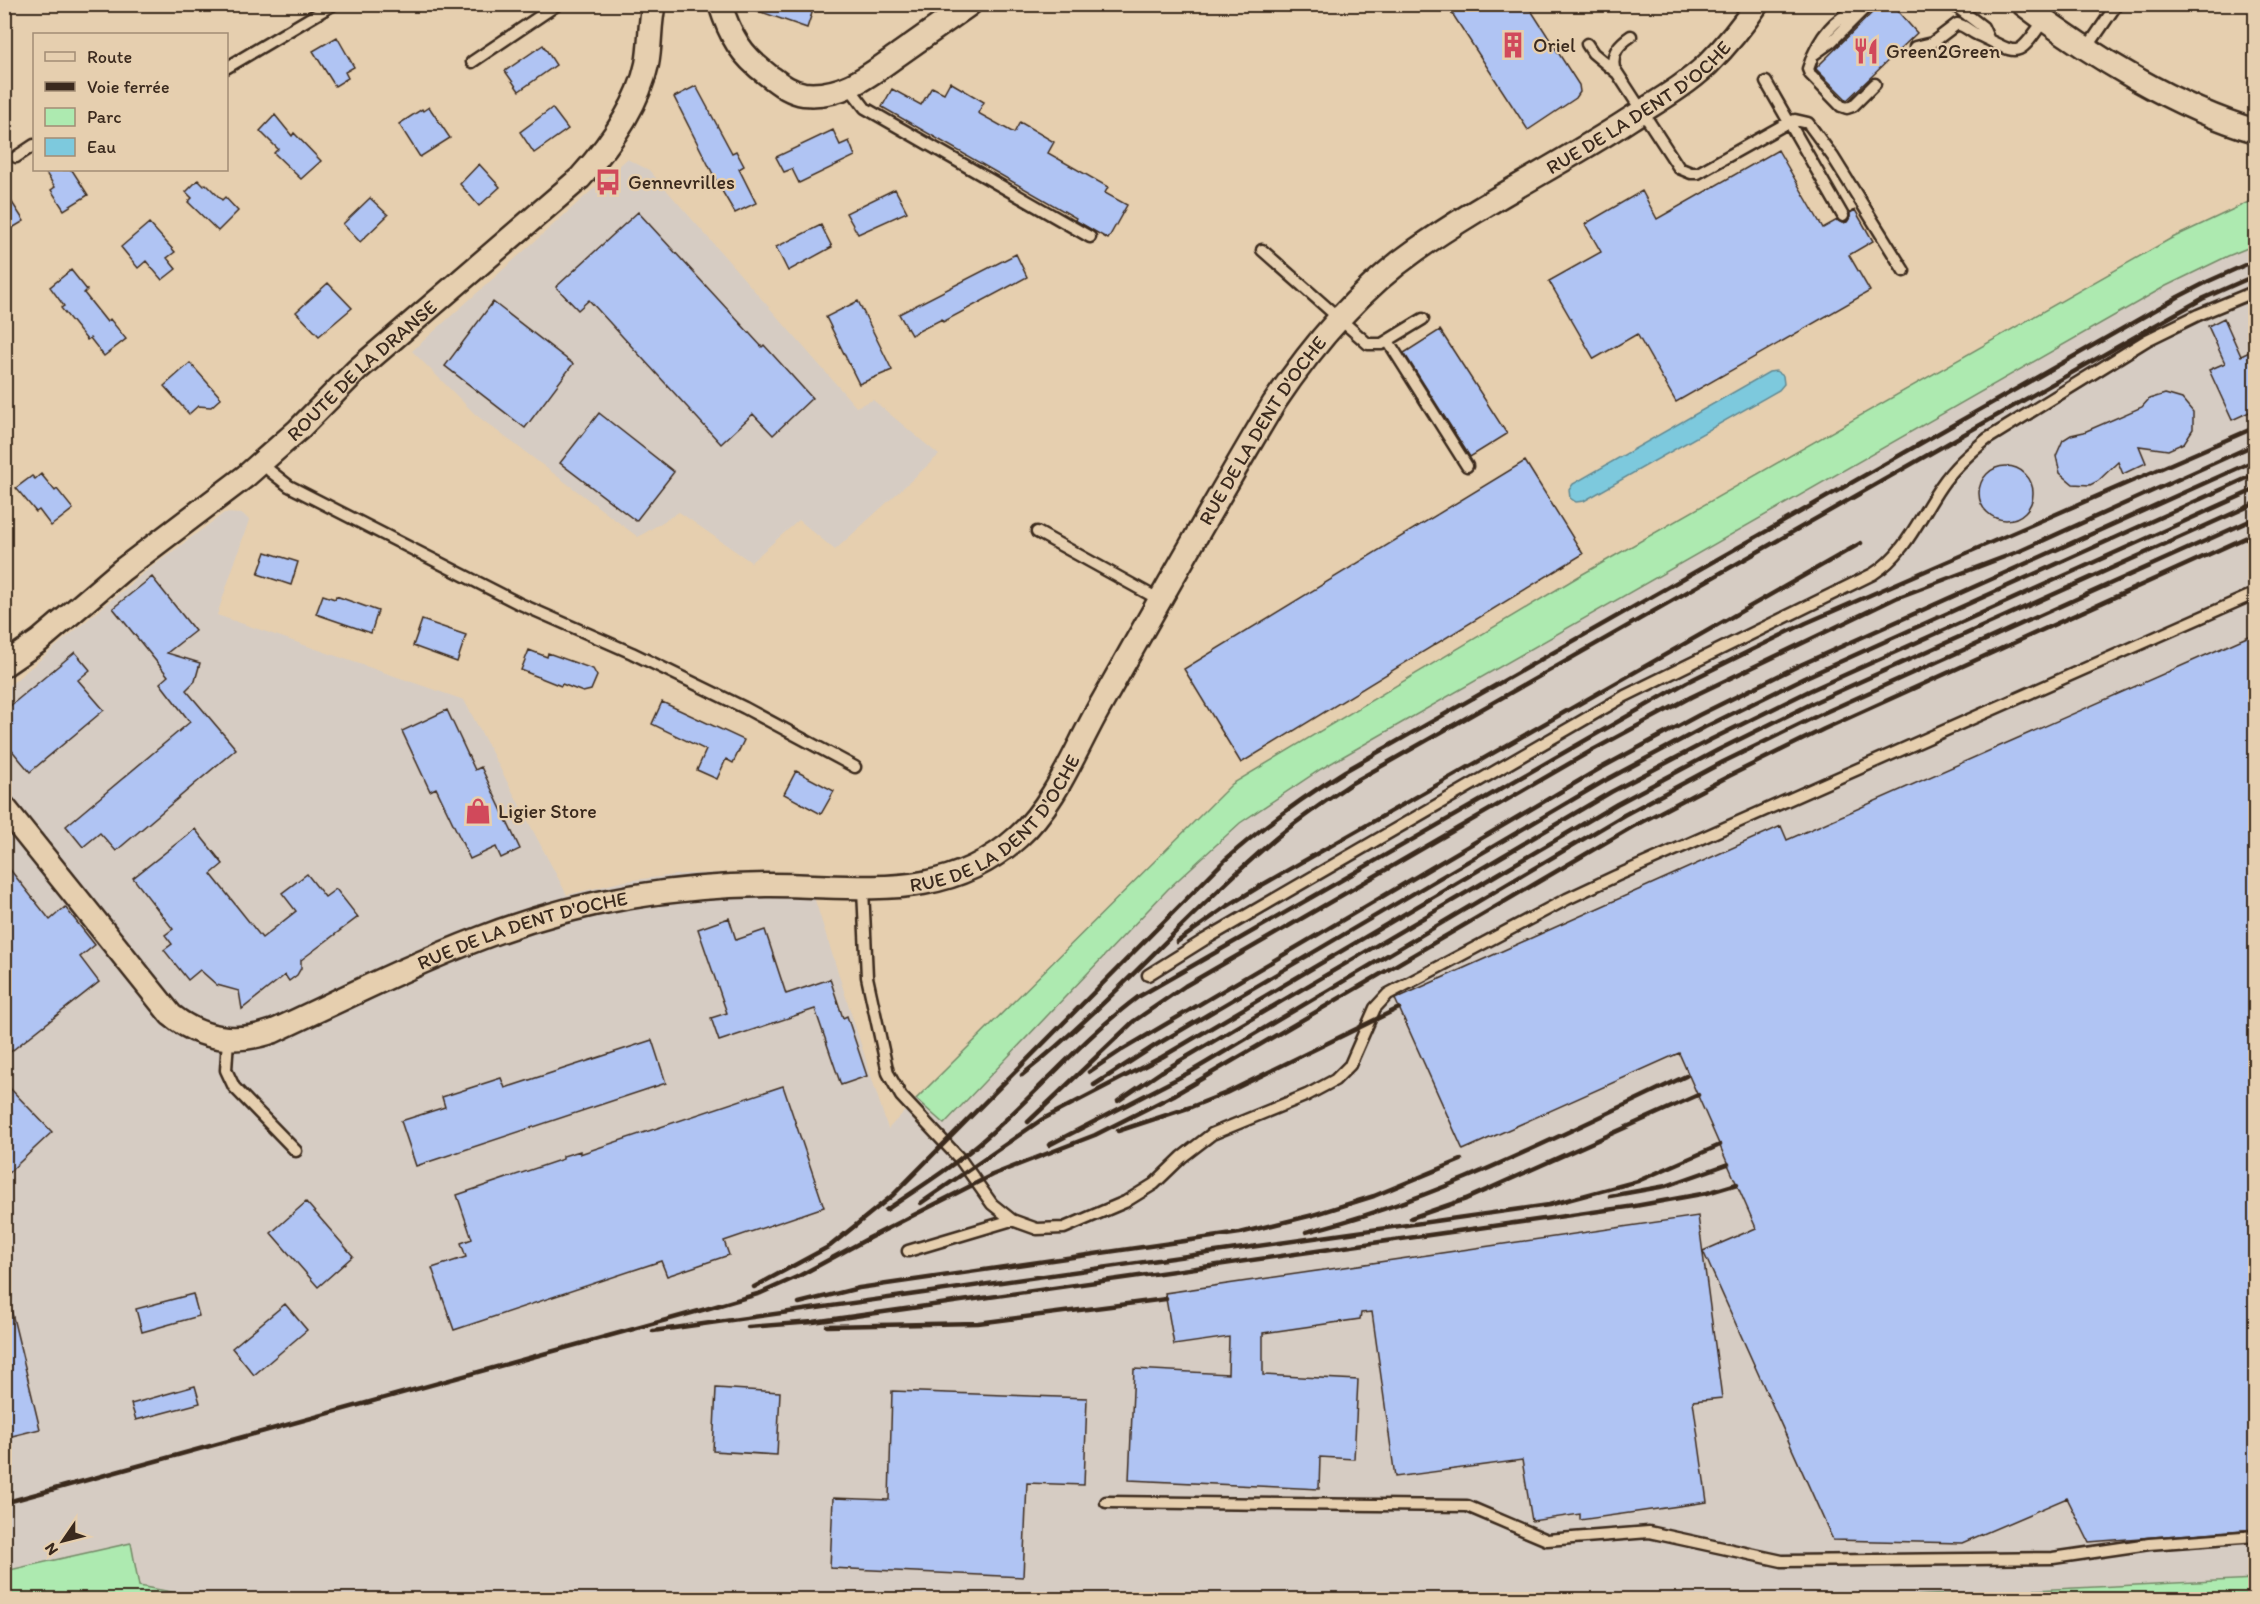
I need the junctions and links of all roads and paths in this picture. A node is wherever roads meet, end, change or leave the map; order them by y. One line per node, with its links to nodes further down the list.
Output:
1 (334, 4): 20 (lane)
2 (558, 4): 19 (lane)
3 (637, 4): 13 (street, ROUTE DE LA DRANSE)
4 (654, 4): 13 (street, ROUTE DE LA DRANSE)
5 (720, 4): 24 (street)
6 (970, 4): 24 (street)
7 (1757, 4): 25 (street, RUE DE LA DENT D'OCHE)
8 (1953, 4): 15 (lane)
9 (2023, 4): 12 (street)
10 (1868, 5): 23 (lane)
11 (2112, 6): 18 (lane)
12 (2044, 20): 15 (lane); 18 (street)
13 (649, 28): 38 (street, ROUTE DE LA DRANSE)
14 (1631, 36): 21 (lane)
15 (1988, 38): 17 (lane)
16 (1587, 44): 21 (lane)
17 (1915, 47)
18 (2087, 48): 27 (street)
19 (472, 62)
20 (228, 67)
21 (1617, 74): 25 (lane)
22 (1766, 82): 26 (lane)
23 (1875, 84)
24 (849, 87): 31 (lane)
25 (1642, 111): 26 (lane); 35 (street, RUE DE LA DENT D'OCHE)
26 (1789, 122): 30 (lane); 33 (lane)
27 (2256, 131)
28 (33, 146): 29 (lane)
29 (16, 157)
30 (1843, 216)
31 (1090, 237)
32 (1262, 250): 35 (lane)
33 (1904, 271)
34 (2256, 291): 47 (lane)
35 (1340, 319): 37 (lane); 42 (street, RUE DE LA DENT D'OCHE)
36 (1423, 319): 37 (lane)
37 (1388, 341): 39 (lane)
38 (262, 462): 43 (street, ROUTE DE LA DRANSE); 44 (lane)
39 (1467, 466)
40 (1037, 532): 42 (lane)
41 (2256, 593): 50 (lane)
42 (1160, 600): 46 (street, RUE DE LA DENT D'OCHE)
43 (4, 664)
44 (855, 767)
45 (4, 807): 48 (street, RUE DE LA DENT D'OCHE)
46 (863, 889): 48 (street, RUE DE LA DENT D'OCHE); 50 (lane)
47 (1148, 975)
48 (228, 1039): 49 (lane)
49 (296, 1151)
50 (1012, 1221): 51 (lane)
51 (908, 1251)
52 (1106, 1502): 53 (lane)
53 (2256, 1536)

